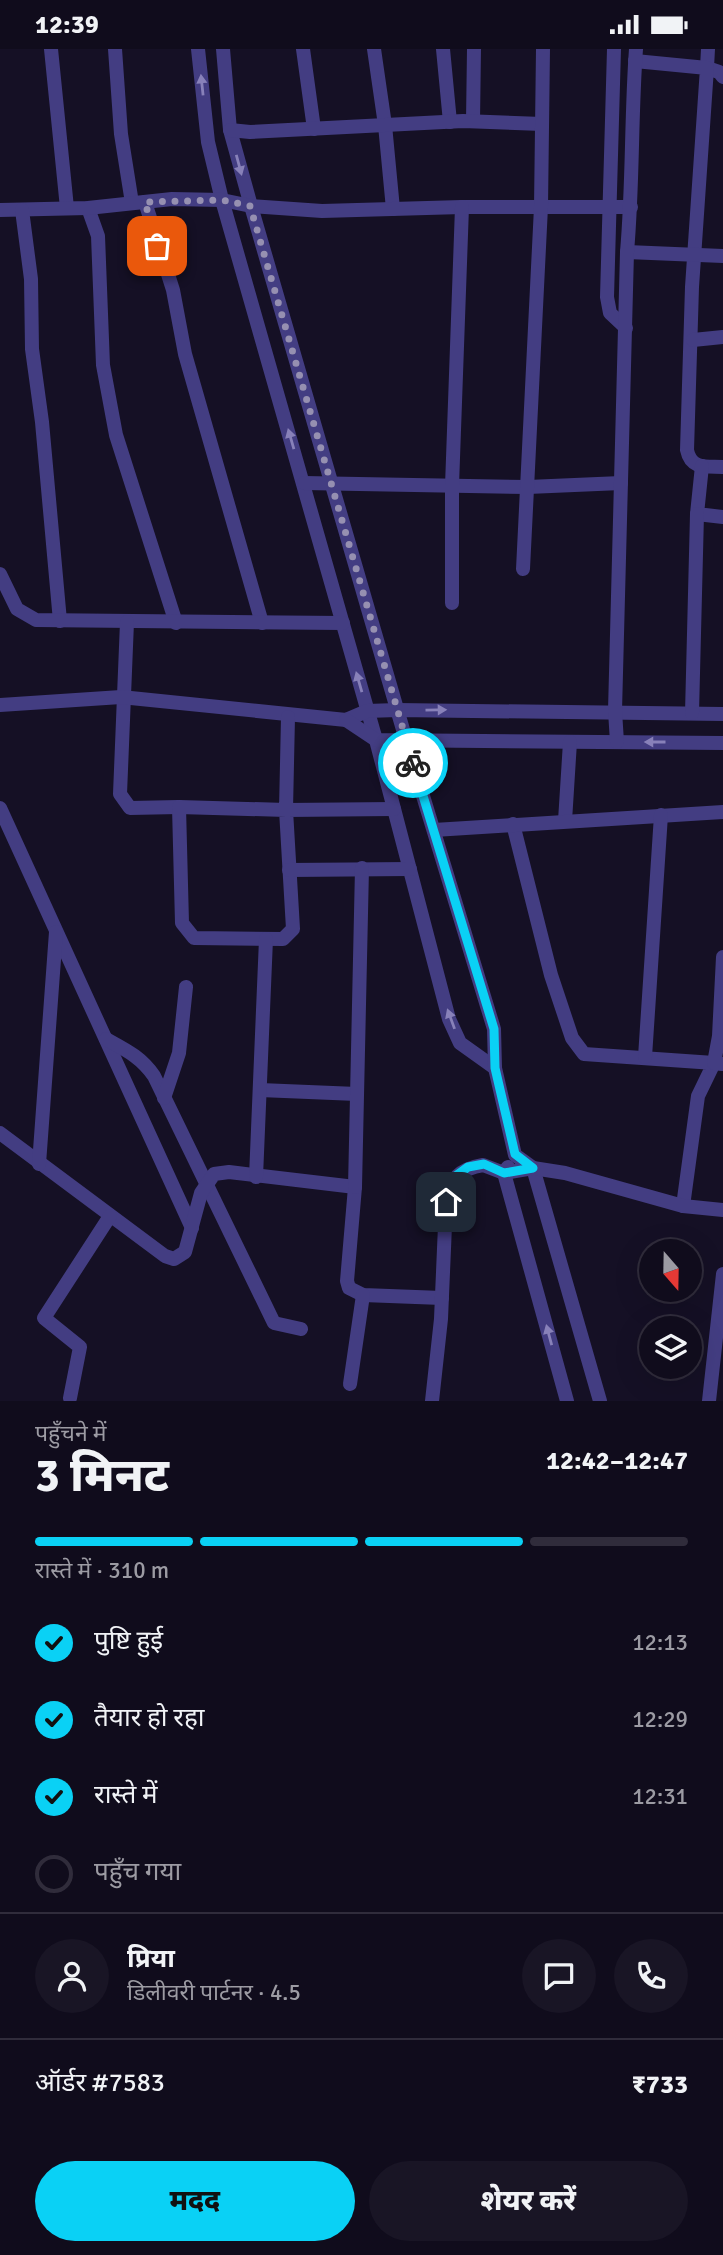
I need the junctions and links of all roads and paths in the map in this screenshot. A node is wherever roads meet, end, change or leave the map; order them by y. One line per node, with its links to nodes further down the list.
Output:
1 (51, 49): 28 (street)
2 (115, 49): 22 (street)
3 (198, 49): 21 (street, one-way to 3)
4 (223, 49): 20 (street)
5 (303, 49): 19 (street)
6 (373, 49): 18 (street)
7 (443, 49): 16 (street)
8 (474, 49): 15 (street)
9 (543, 49): 17 (street)
10 (614, 49): 26 (street)
11 (708, 49): 13 (street)
12 (635, 55): 13 (street); 27 (street)
13 (707, 68): 14 (street); 34 (street)
14 (723, 77)
15 (473, 121): 16 (street); 17 (street)
16 (450, 122): 18 (street)
17 (542, 124): 25 (street)
18 (386, 125): 19 (street); 30 (street)
19 (314, 129): 20 (street)
20 (230, 130): 23 (street, one-way to 23)
21 (222, 200): 22 (street); 23 (street); 41 (street, one-way to 21)
22 (138, 203): 29 (street); 54 (street)
23 (250, 206): 30 (street); 43 (street)
24 (461, 207): 25 (street); 30 (street); 44 (street)
25 (541, 207): 26 (street); 45 (street)
26 (607, 207): 27 (street); 36 (street)
27 (631, 207): 33 (street)
28 (67, 208): 29 (street); 31 (street)
29 (88, 208): 53 (street)
30 (393, 209)
31 (22, 210): 32 (street); 51 (street)
32 (0, 211)
33 (627, 252): 34 (street); 36 (street)
34 (696, 254): 35 (street); 38 (street)
35 (723, 256)
36 (626, 328): 42 (street)
37 (723, 337): 38 (street)
38 (693, 340): 39 (street)
39 (702, 466): 40 (street); 46 (street)
40 (723, 467)
41 (304, 483): 43 (street); 55 (street)
42 (621, 483): 45 (street); 60 (street)
43 (333, 485): 44 (street); 58 (street)
44 (452, 486): 45 (street); 50 (street)
45 (528, 487): 48 (street)
46 (697, 514): 47 (street); 61 (street)
47 (723, 517)
48 (523, 569)
49 (0, 573): 51 (street)
50 (452, 603)
51 (60, 621): 52 (street)
52 (127, 622): 53 (street); 56 (street)
53 (176, 623): 54 (street)
54 (262, 623): 55 (street)
55 (343, 623): 59 (street, one-way to 55)
56 (121, 697): 57 (street); 63 (street); 70 (street)
57 (0, 705)
58 (397, 710): 59 (street); 60 (street, one-way to 60); 66 (street)
59 (367, 711): 64 (street); 65 (street)
60 (615, 711): 61 (street); 68 (street)
61 (692, 713): 62 (street)
62 (723, 713)
63 (288, 717): 64 (street); 73 (street)
64 (346, 720): 65 (street)
65 (376, 740): 66 (street); 72 (street)
66 (406, 740): 67 (street); 78 (street)
67 (570, 742): 68 (street); 76 (street)
68 (617, 742): 69 (street, one-way to 68)
69 (723, 743)
70 (179, 807): 73 (street); 83 (street)
71 (0, 808): 82 (street)
72 (394, 809): 73 (street); 80 (street)
73 (286, 810): 81 (street)
74 (723, 812): 75 (street)
75 (661, 815): 76 (street); 87 (street)
76 (565, 821): 77 (street)
77 (513, 824): 78 (street); 87 (street)
78 (434, 830): 89 (street)
79 (362, 868): 80 (street); 81 (street); 91 (street)
80 (410, 869): 89 (street, one-way to 80)
81 (289, 870): 83 (street)
82 (56, 931): 86 (street); 95 (street)
83 (266, 939): 90 (street)
84 (723, 957): 88 (street)
85 (186, 987): 92 (street)
86 (106, 1039): 92 (street); 104 (street)
87 (645, 1057): 88 (street)
88 (718, 1063): 101 (street)
89 (495, 1068): 94 (street)
90 (260, 1090): 91 (street); 98 (street)
91 (357, 1094): 100 (street)
92 (164, 1098): 99 (street)
93 (0, 1133): 95 (street)
94 (515, 1154): 96 (street); 97 (street)
95 (39, 1164): 103 (street)
96 (533, 1168): 97 (street); 101 (street); 113 (street)
97 (504, 1173): 107 (street); 112 (street, one-way to 97)
98 (256, 1177): 99 (street); 100 (street)
99 (205, 1184): 104 (street); 108 (street)
100 (355, 1187): 106 (street)
101 (683, 1206): 102 (street)
102 (723, 1210)
103 (110, 1216): 104 (street); 110 (street)
104 (192, 1228)
105 (723, 1274): 114 (street)
106 (363, 1295): 107 (street); 109 (street)
107 (442, 1298): 111 (street)
108 (301, 1329)
109 (350, 1384)
110 (70, 1398)
111 (432, 1401)
112 (567, 1401)
113 (600, 1401)
114 (709, 1401)

